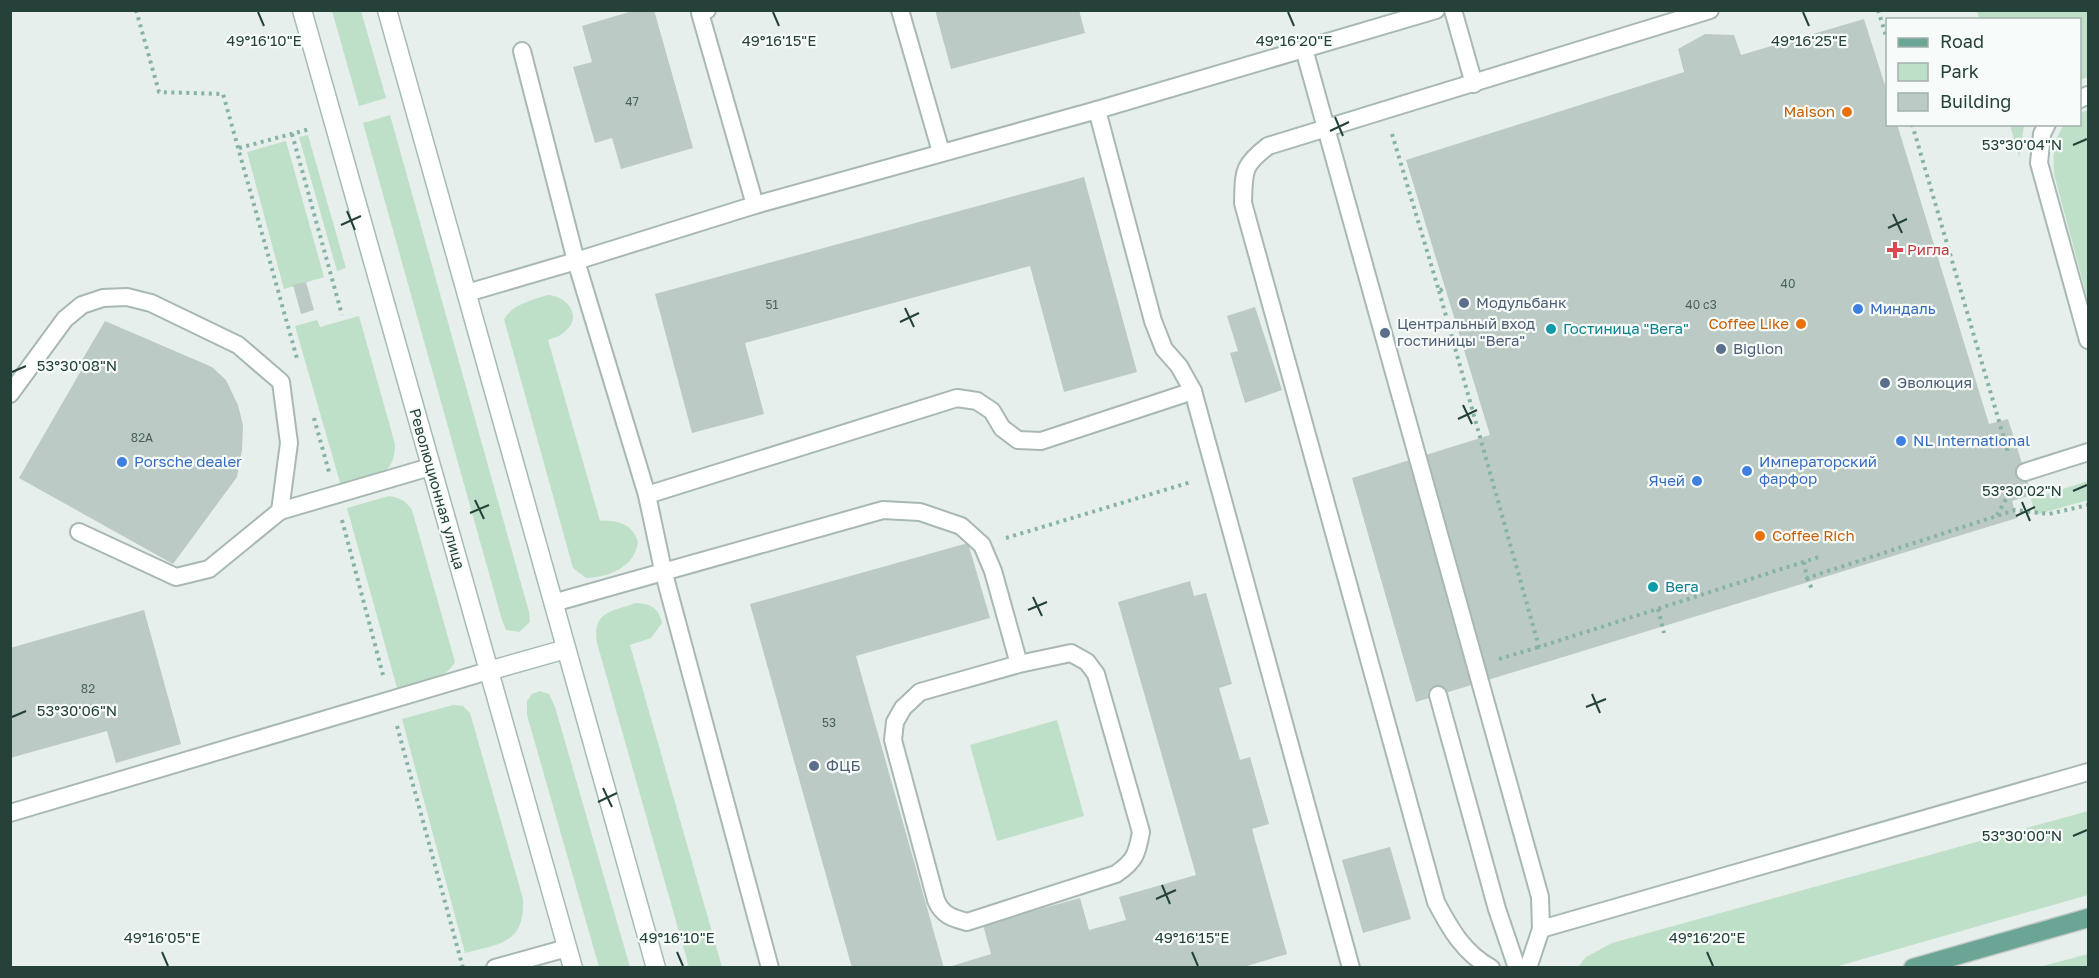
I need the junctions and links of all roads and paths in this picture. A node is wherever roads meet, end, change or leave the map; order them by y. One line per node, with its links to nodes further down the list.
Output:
1 (136, 10): 20 (path)
2 (302, 10): 36 (main road, Революционная улица)
3 (387, 10): 27 (main road)
4 (707, 10): 23 (lane)
5 (900, 10): 21 (lane)
6 (1436, 10): 11 (lane)
7 (1453, 10): 13 (lane)
8 (1710, 10): 13 (lane)
9 (1878, 10): 10 (path)
10 (1886, 38)
11 (1304, 49): 14 (lane); 18 (lane)
12 (522, 51): 24 (lane)
13 (1474, 84): 18 (lane)
14 (1096, 110): 21 (lane); 31 (lane)
15 (1913, 126): 35 (path)
16 (2046, 126): 29 (lane)
17 (310, 129): 19 (path)
18 (1327, 129): 63 (lane); 65 (lane)
19 (292, 134): 20 (path); 28 (path)
20 (239, 148): 30 (path)
21 (941, 152): 23 (lane)
22 (1400, 162): 26 (path)
23 (755, 205): 24 (lane)
24 (576, 261): 27 (lane); 41 (lane)
25 (1445, 288): 26 (path)
26 (1439, 291): 53 (path)
27 (466, 292): 52 (main road)
28 (342, 315)
29 (2088, 339)
30 (301, 372)
31 (1193, 392): 38 (lane); 41 (lane)
32 (10, 394): 43 (lane)
33 (314, 417): 40 (path)
34 (2088, 452): 37 (lane)
35 (2010, 457)
36 (430, 467): 40 (lane); 57 (main road, Революционная улица)
37 (2025, 472)
38 (1217, 475): 46 (path); 71 (lane)
39 (2012, 489): 44 (path)
40 (335, 495): 43 (lane); 59 (path)
41 (647, 495): 49 (lane)
42 (2088, 505): 44 (path)
43 (280, 511): 45 (lane)
44 (1997, 515): 50 (path)
45 (79, 532)
46 (982, 545): 49 (lane); 56 (lane)
47 (1822, 556): 48 (path)
48 (1804, 562): 50 (path); 53 (path)
49 (663, 570): 52 (lane); 70 (lane)
50 (1807, 578): 51 (path)
51 (1812, 590)
52 (553, 603): 55 (main road)
53 (1658, 609): 54 (path)
54 (1664, 633)
55 (566, 649): 57 (main road); 69 (main road)
56 (1019, 664): 56 (lane)
57 (488, 671): 59 (lane); 64 (main road, Революционная улица)
58 (1438, 695): 72 (lane)
59 (390, 701): 61 (lane); 66 (path)
60 (2088, 772): 63 (lane)
61 (10, 813)
62 (2088, 918): 74 (main road)
63 (1541, 929): 73 (lane)
64 (567, 948): 67 (lane); 68 (main road, Революционная улица)
65 (1484, 967)
66 (463, 968)
67 (495, 968)
68 (573, 968)
69 (656, 968)
70 (770, 968)
71 (1351, 968)
72 (1517, 968)
73 (1528, 968)
74 (1913, 968)

